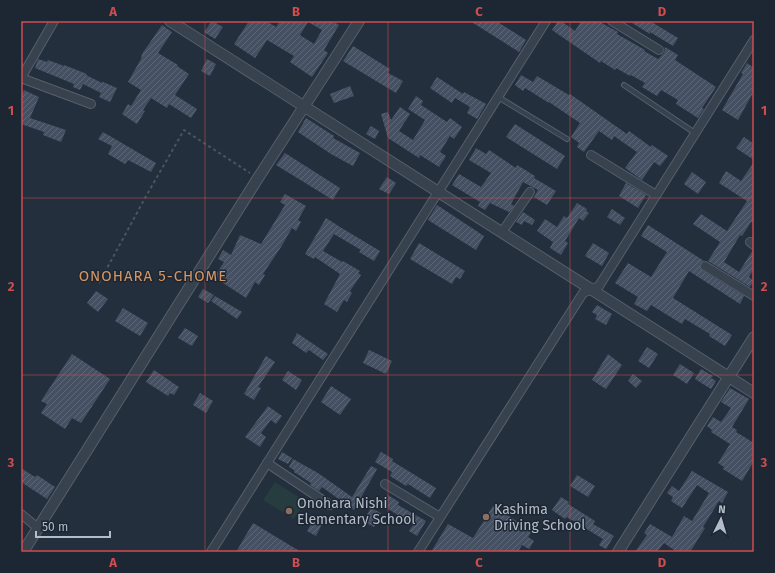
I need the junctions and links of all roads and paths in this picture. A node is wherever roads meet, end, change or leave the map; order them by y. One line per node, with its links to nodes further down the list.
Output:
1 (54, 21): 8 (street)
2 (170, 21): 12 (street)
3 (359, 21): 12 (street)
4 (546, 21): 10 (street)
5 (612, 21): 7 (street)
6 (754, 40): 13 (street)
7 (659, 50)
8 (21, 78): 11 (street)
9 (624, 85): 13 (lane)
10 (498, 97): 14 (lane); 17 (street)
11 (92, 104)
12 (304, 107): 16 (street); 17 (street)
13 (695, 133): 19 (street)
14 (567, 139)
15 (591, 155): 19 (street)
16 (258, 178): 22 (path); 33 (street)
17 (438, 192): 20 (street); 28 (street)
18 (530, 192): 20 (street)
19 (656, 195): 23 (street)
20 (502, 232): 23 (street)
21 (705, 266): 24 (street)
22 (100, 283)
23 (592, 290): 26 (street); 32 (street)
24 (754, 296)
25 (754, 337): 26 (street)
26 (729, 377): 27 (street); 37 (street)
27 (754, 393)
28 (266, 464): 30 (street); 35 (street)
29 (385, 484): 32 (street)
30 (330, 505)
31 (21, 514): 33 (street)
32 (440, 517): 36 (street)
33 (38, 528): 34 (street)
34 (22, 552)
35 (210, 552)
36 (418, 552)
37 (618, 552)

